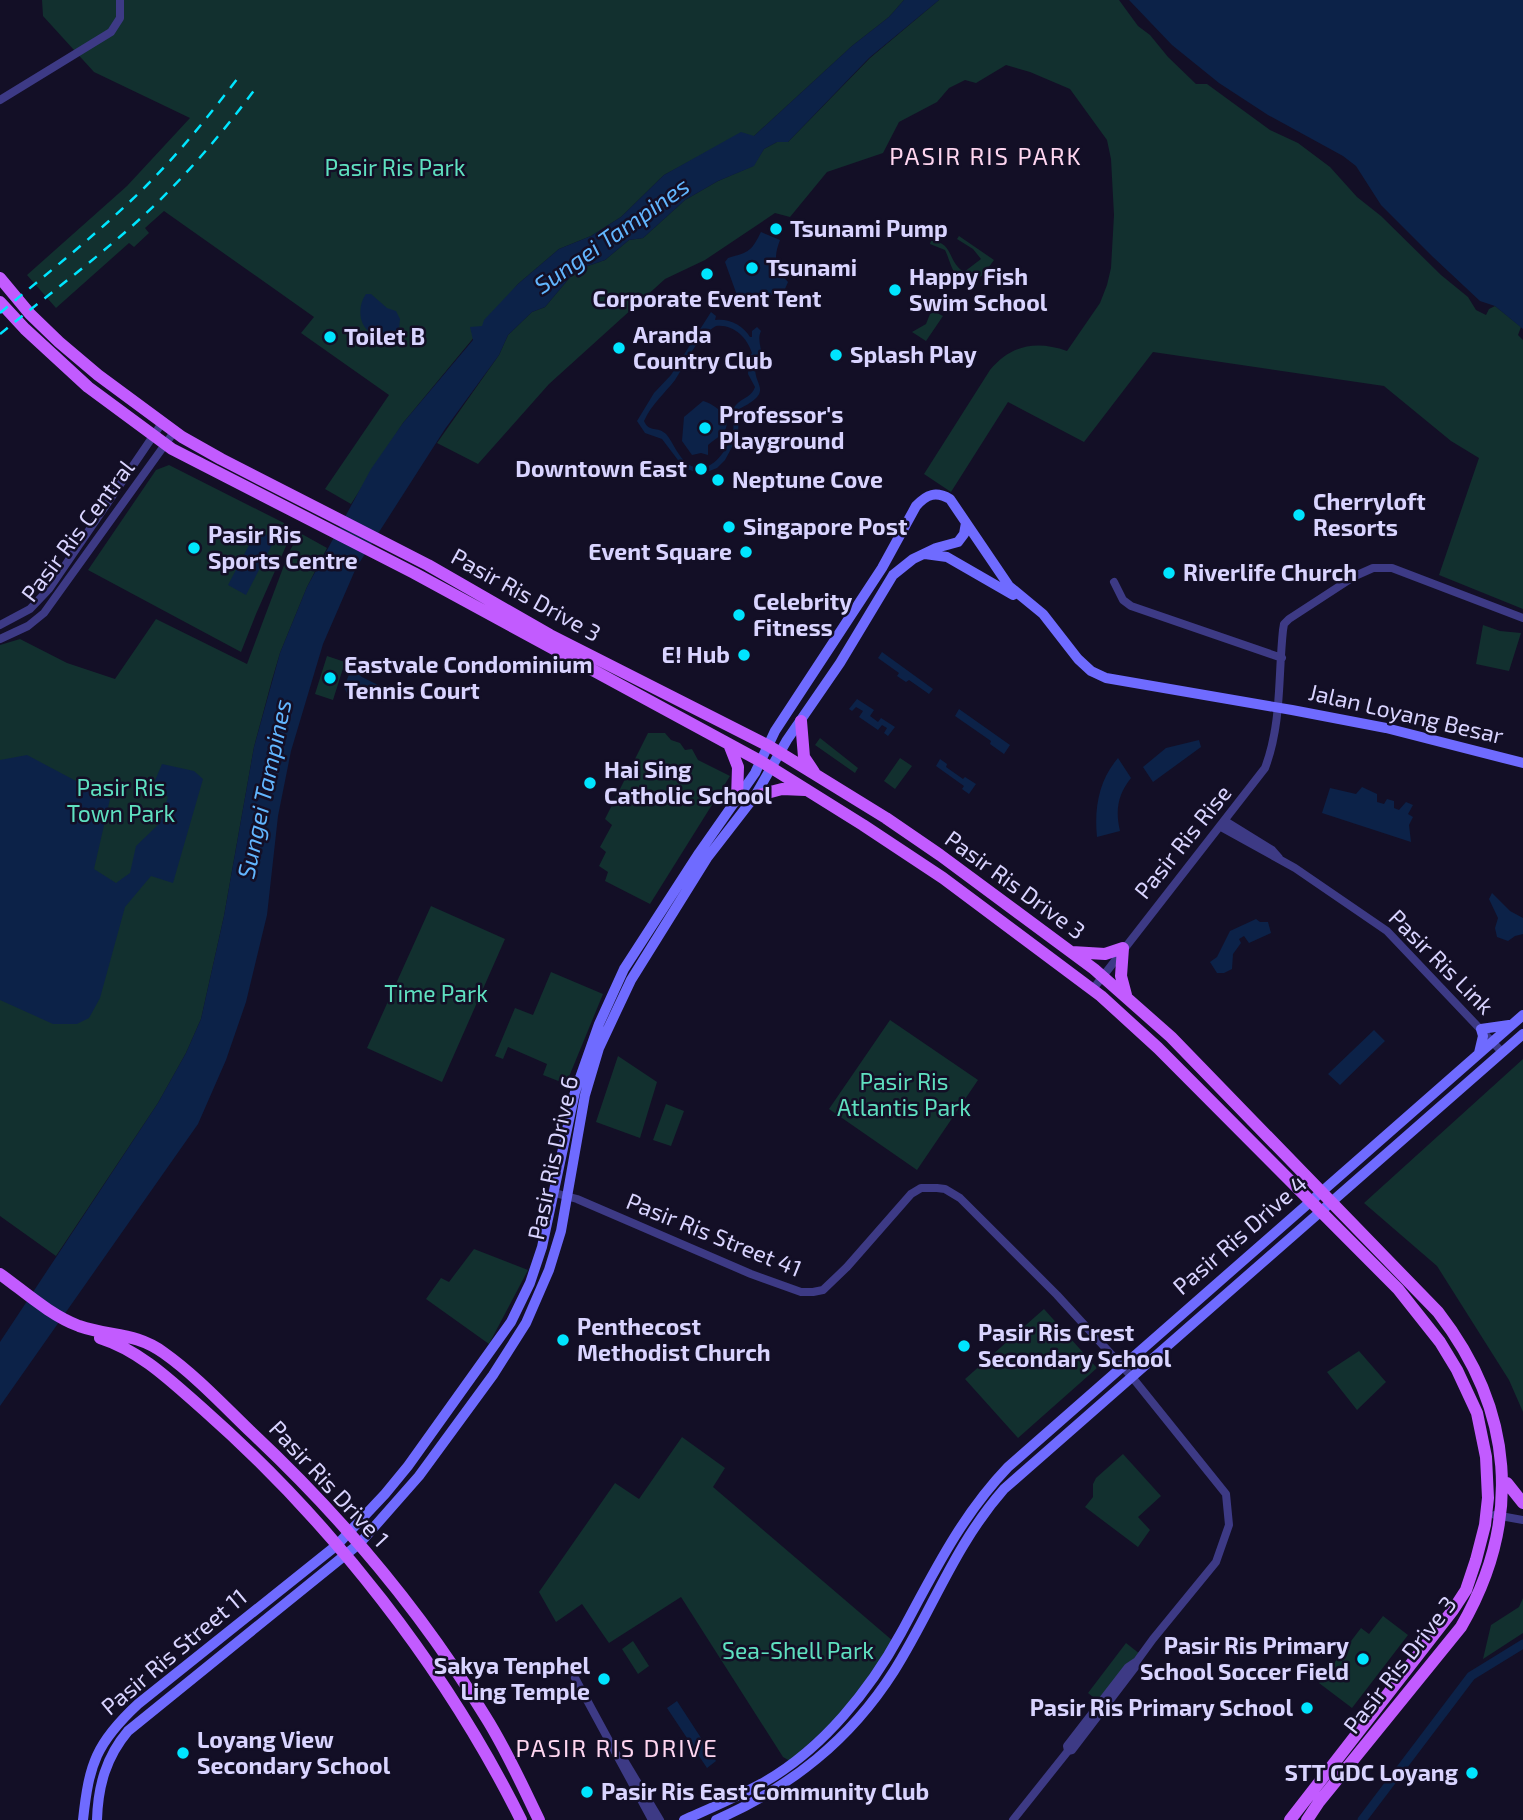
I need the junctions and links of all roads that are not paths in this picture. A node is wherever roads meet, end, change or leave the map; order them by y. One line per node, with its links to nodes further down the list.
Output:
1 (120, 0): 2 (street)
2 (0, 100)
3 (0, 278): 5 (main road, Pasir Ris Drive 3)
4 (0, 302): 7 (main road, Pasir Ris Drive 3)
5 (162, 423): 6 (main road, Pasir Ris Drive 3); 7 (street, Pasir Ris Central)
6 (174, 432): 8 (street, Pasir Ris Central); 9 (main road, Pasir Ris Drive 3)
7 (153, 436): 8 (main road, Pasir Ris Drive 3); 18 (street, Pasir Ris Central)
8 (166, 444): 11 (main road, Pasir Ris Drive 3); 19 (street, Pasir Ris Central)
9 (339, 520): 11 (main road); 26 (main road, Pasir Ris Drive 3)
10 (966, 523): 12 (street, Jalan Loyang Besar); 13 (street); 21 (street, Jalan Loyang Besar)
11 (332, 532): 25 (main road, Pasir Ris Drive 3)
12 (985, 553): 14 (street); 16 (street, Jalan Loyang Besar)
13 (925, 554): 14 (street, Jalan Loyang Besar); 22 (street)
14 (972, 572): 16 (street, Jalan Loyang Besar)
15 (1114, 582): 20 (street)
16 (1031, 605): 23 (street, Jalan Loyang Besar)
17 (1523, 618): 20 (street, Jalan Loyang Besar)
18 (0, 625)
19 (0, 639)
20 (1282, 658): 23 (street, Jalan Loyang Besar)
21 (818, 666): 22 (street); 26 (street)
22 (831, 676): 24 (street)
23 (1278, 708): 27 (street, Jalan Loyang Besar); 33 (street, Pasir Ris Rise)
24 (801, 721): 26 (street); 29 (main road)
25 (729, 744): 28 (main road, Pasir Ris Drive 3); 32 (main road)
26 (774, 749): 28 (street, Pasir Ris Drive 6); 29 (main road, Pasir Ris Drive 3)
27 (1523, 763)
28 (766, 765): 30 (main road, Pasir Ris Drive 3); 31 (street, Pasir Ris Drive 6); 32 (street, Pasir Ris Drive 6)
29 (817, 775): 35 (main road, Pasir Ris Drive 3)
30 (809, 791): 31 (main road); 37 (main road, Pasir Ris Drive 3)
31 (755, 796): 47 (street, Pasir Ris Drive 6)
32 (737, 799): 47 (street, Pasir Ris Drive 6)
33 (1223, 824): 34 (street, Pasir Ris Rise); 41 (street, Pasir Ris Link)
34 (1124, 948): 35 (main road); 36 (street, Pasir Ris Rise); 38 (main road)
35 (1072, 952): 36 (main road, Pasir Ris Drive 3)
36 (1103, 976): 37 (street, Pasir Ris Rise); 38 (main road, Pasir Ris Drive 3)
37 (1093, 989): 48 (main road, Pasir Ris Drive 3)
38 (1129, 1000): 46 (main road, Pasir Ris Drive 3)
39 (1523, 1015): 40 (street, Pasir Ris Drive 4)
40 (1512, 1024): 41 (street); 43 (street, Pasir Ris Drive 4)
41 (1481, 1029): 43 (street, Pasir Ris Link); 45 (street)
42 (1523, 1034): 44 (street, Pasir Ris Drive 4)
43 (1493, 1041): 44 (street, Pasir Ris Link); 45 (street, Pasir Ris Drive 4)
44 (1502, 1052): 49 (street, Pasir Ris Drive 4)
45 (1479, 1053): 46 (street, Pasir Ris Drive 4)
46 (1320, 1192): 48 (street, Pasir Ris Drive 4); 49 (main road, Pasir Ris Drive 3)
47 (560, 1194): 55 (street, Pasir Ris Street 41); 62 (street, Pasir Ris Drive 6); 63 (street, Pasir Ris Drive 6)
48 (1309, 1201): 50 (main road, Pasir Ris Drive 3); 55 (street, Pasir Ris Drive 4)
49 (1331, 1202): 50 (street, Pasir Ris Drive 4); 57 (main road, Pasir Ris Drive 3)
50 (1320, 1212): 56 (street, Pasir Ris Drive 4); 59 (main road, Pasir Ris Drive 3)
51 (0, 1274): 53 (main road, Pasir Ris Drive 1)
52 (0, 1280): 53 (main road, Pasir Ris Drive 1)
53 (23, 1294): 54 (main road, Pasir Ris Drive 1)
54 (62, 1321): 62 (main road, Pasir Ris Drive 1); 64 (main road, Pasir Ris Drive 1)
55 (1122, 1367): 56 (street); 74 (street, Pasir Ris Drive 4)
56 (1132, 1377): 75 (street, Pasir Ris Drive 4); 76 (street)
57 (1507, 1483): 58 (main road); 60 (main road, Pasir Ris Drive 3)
58 (1523, 1503)
59 (1487, 1513): 60 (street); 77 (main road, Pasir Ris Drive 3)
60 (1504, 1517): 61 (street); 78 (main road, Pasir Ris Drive 3)
61 (1523, 1520)
62 (351, 1532): 63 (main road, Pasir Ris Drive 1); 64 (street, Pasir Ris Drive 6)
63 (360, 1544): 65 (street, Pasir Ris Drive 6); 71 (main road, Pasir Ris Drive 1)
64 (337, 1545): 65 (main road, Pasir Ris Drive 1); 68 (street, Pasir Ris Street 11)
65 (346, 1557): 69 (street, Pasir Ris Street 11); 70 (main road, Pasir Ris Drive 1)
66 (575, 1678): 67 (street)
67 (610, 1742): 72 (street); 73 (street)
68 (83, 1820)
69 (97, 1820)
70 (521, 1820)
71 (539, 1820)
72 (652, 1820)
73 (660, 1820)
74 (684, 1820)
75 (716, 1820)
76 (1013, 1820)
77 (1290, 1820)
78 (1307, 1820)

